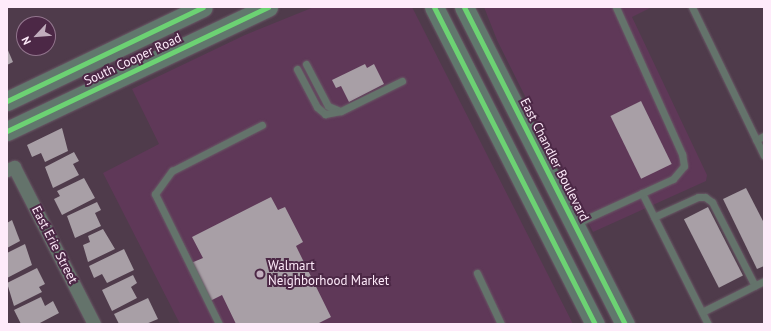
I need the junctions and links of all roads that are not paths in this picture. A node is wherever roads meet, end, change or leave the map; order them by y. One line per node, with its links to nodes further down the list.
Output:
1 (203, 7): 7 (main road, South Cooper Road)
2 (268, 7): 8 (main road, South Cooper Road)
3 (434, 7): 23 (main road)
4 (464, 7): 22 (main road, East Chandler Boulevard)
5 (616, 7): 20 (lane)
6 (692, 7): 17 (lane)
7 (137, 39): 8 (main road); 12 (main road, South Cooper Road)
8 (149, 64): 15 (main road, South Cooper Road)
9 (306, 64): 13 (lane)
10 (297, 69): 13 (lane)
11 (402, 81): 13 (lane)
12 (7, 101)
13 (341, 111)
14 (262, 125): 29 (lane)
15 (7, 132)
16 (764, 136): 17 (lane)
17 (756, 140): 18 (lane)
18 (764, 156)
19 (10, 168): 28 (street, East Erie Street)
20 (642, 193): 21 (lane); 22 (lane)
21 (654, 217): 26 (lane); 27 (lane)
22 (574, 224): 23 (main road); 32 (main road, East Chandler Boulevard)
23 (550, 236): 31 (main road)
24 (477, 273): 30 (lane)
25 (764, 281): 26 (lane)
26 (755, 286): 27 (lane)
27 (702, 312): 33 (lane)
28 (94, 324)
29 (219, 324)
30 (501, 324)
31 (595, 324)
32 (625, 324)
33 (708, 324)

